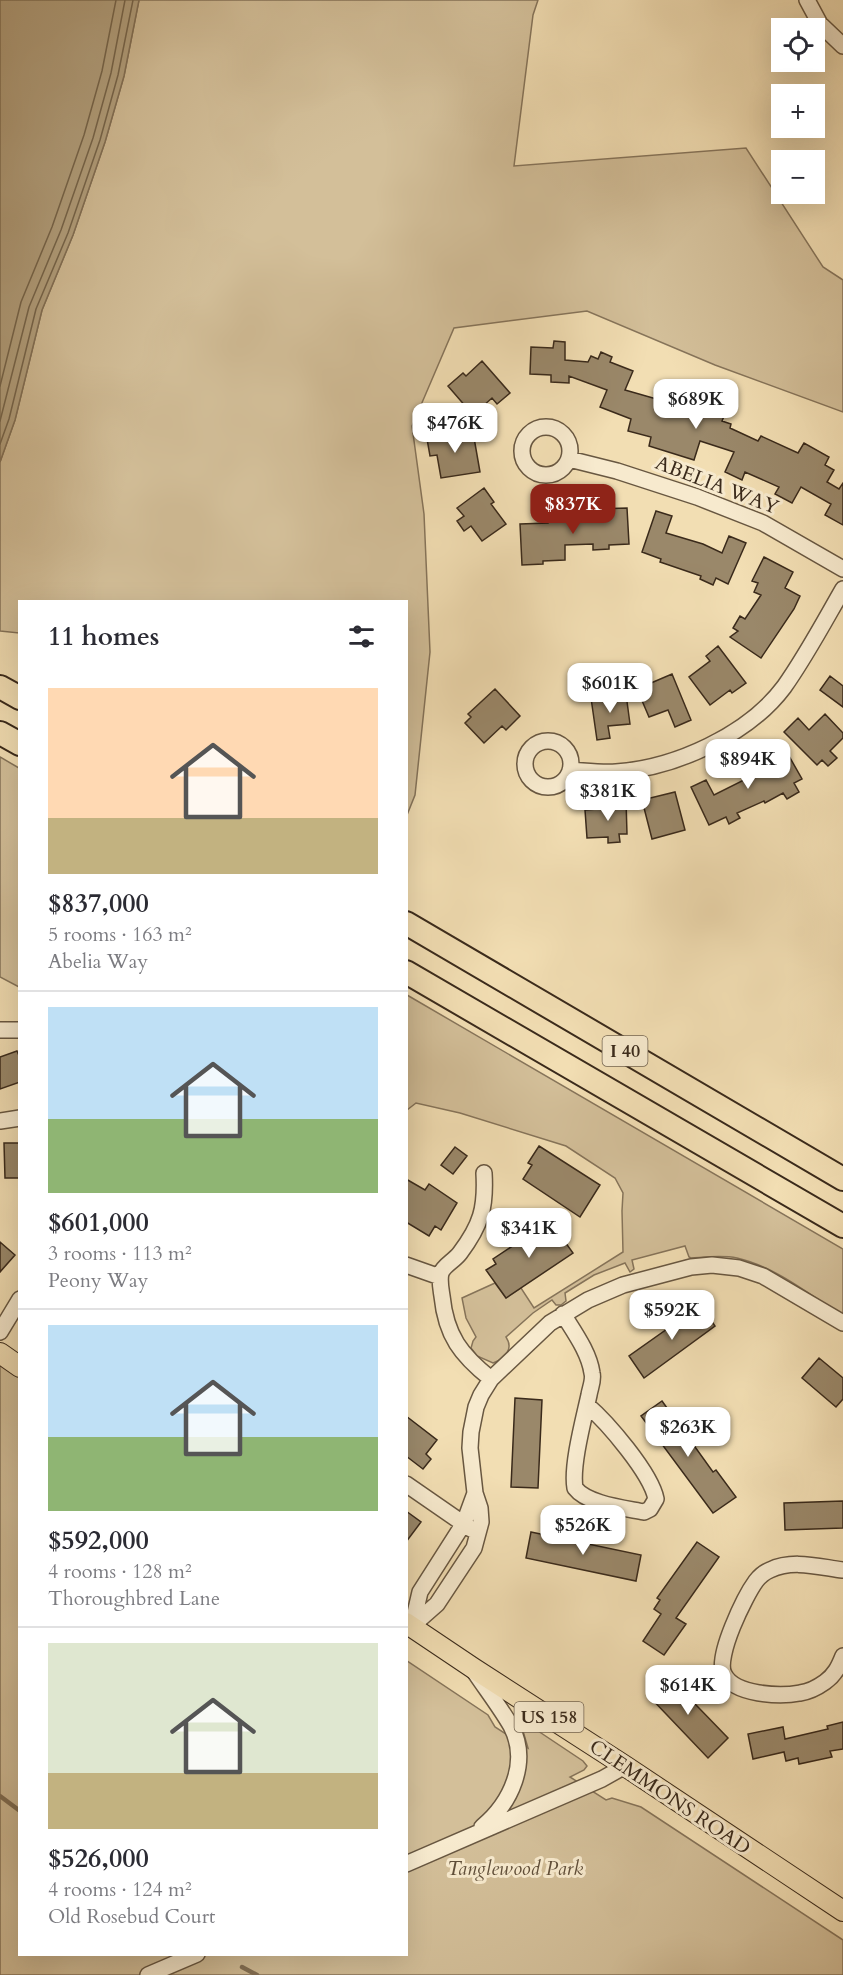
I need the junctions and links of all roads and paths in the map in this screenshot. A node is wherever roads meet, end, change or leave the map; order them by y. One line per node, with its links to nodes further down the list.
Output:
1 (807, 0): 2 (street)
2 (843, 46)
3 (569, 459): 4 (street, ABELIA WAY)
4 (843, 569)
5 (843, 589): 8 (street)
6 (0, 733): 7 (highway)
7 (18, 743)
8 (570, 770)
9 (408, 924): 16 (highway, I 40)
10 (408, 973): 17 (highway, I 40)
11 (0, 1030): 12 (street)
12 (18, 1030)
13 (18, 1118): 14 (street)
14 (0, 1121)
15 (484, 1173): 19 (street)
16 (843, 1179)
17 (843, 1226)
18 (408, 1266): 19 (street)
19 (440, 1277): 26 (street)
20 (18, 1302): 23 (street)
21 (563, 1314): 22 (street); 26 (street); 27 (street)
22 (843, 1323)
23 (0, 1332)
24 (0, 1353): 25 (main road)
25 (18, 1365)
26 (491, 1379): 29 (street)
27 (587, 1405): 27 (street)
28 (408, 1485): 30 (street)
29 (476, 1492): 30 (street); 31 (street)
30 (464, 1523): 31 (street); 33 (street)
31 (479, 1534): 33 (street)
32 (843, 1570): 34 (street)
33 (409, 1625): 35 (main road, CLEMMONS ROAD / US 158)
34 (843, 1656)
35 (472, 1668): 36 (main road, CLEMMONS ROAD / US 158); 37 (street)
36 (625, 1766): 37 (street); 39 (main road, CLEMMONS ROAD / US 158)
37 (470, 1837): 38 (street)
38 (408, 1863)
39 (843, 1911)
40 (192, 1956): 41 (street)
41 (148, 1975)

